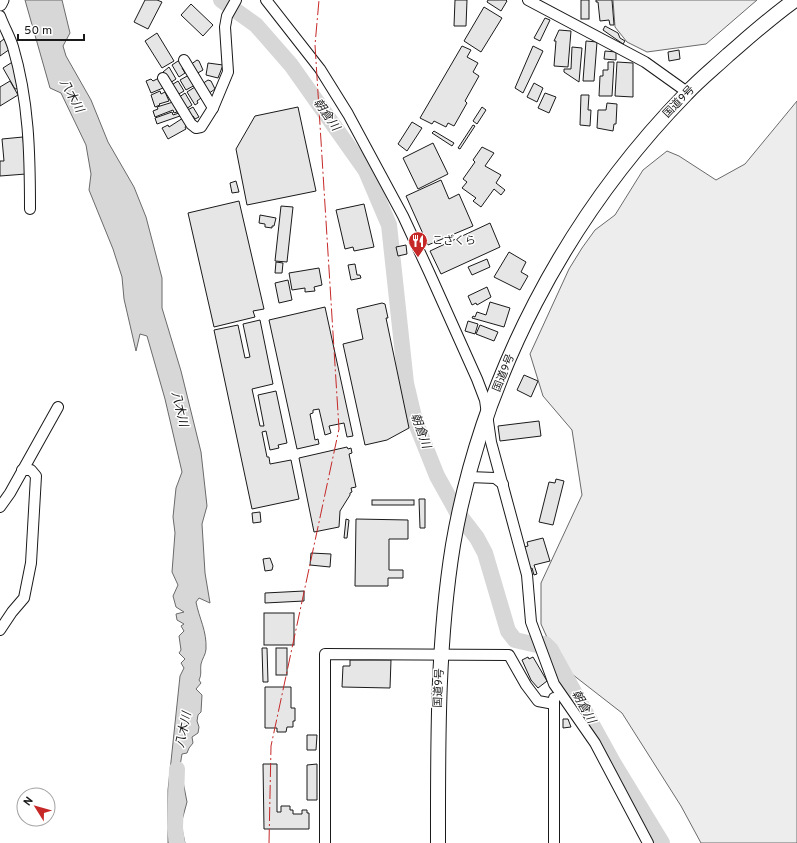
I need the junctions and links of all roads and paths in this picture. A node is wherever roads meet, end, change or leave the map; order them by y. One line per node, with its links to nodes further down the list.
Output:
1 (2, 0): 6 (main road)
2 (266, 0): 14 (street)
3 (528, 0): 10 (street)
4 (795, 0): 10 (highway, 国道9号)
5 (235, 2): 11 (street)
6 (0, 4)
7 (0, 16): 12 (street)
8 (184, 60): 11 (street)
9 (163, 78): 11 (street)
10 (688, 92): 14 (highway, 国道9号)
11 (213, 108)
12 (30, 209)
13 (58, 407): 15 (street)
14 (487, 417): 16 (highway, 国道9号); 17 (street)
15 (22, 470): 18 (street); 19 (street)
16 (469, 477): 17 (street); 20 (highway, 国道9号)
17 (503, 484): 21 (street)
18 (0, 507)
19 (0, 630)
20 (441, 653): 22 (street); 23 (street); 24 (highway, 国道9号)
21 (554, 684): 22 (street); 26 (street)
22 (554, 704): 25 (street)
23 (325, 843)
24 (438, 843)
25 (554, 843)
26 (648, 843)

